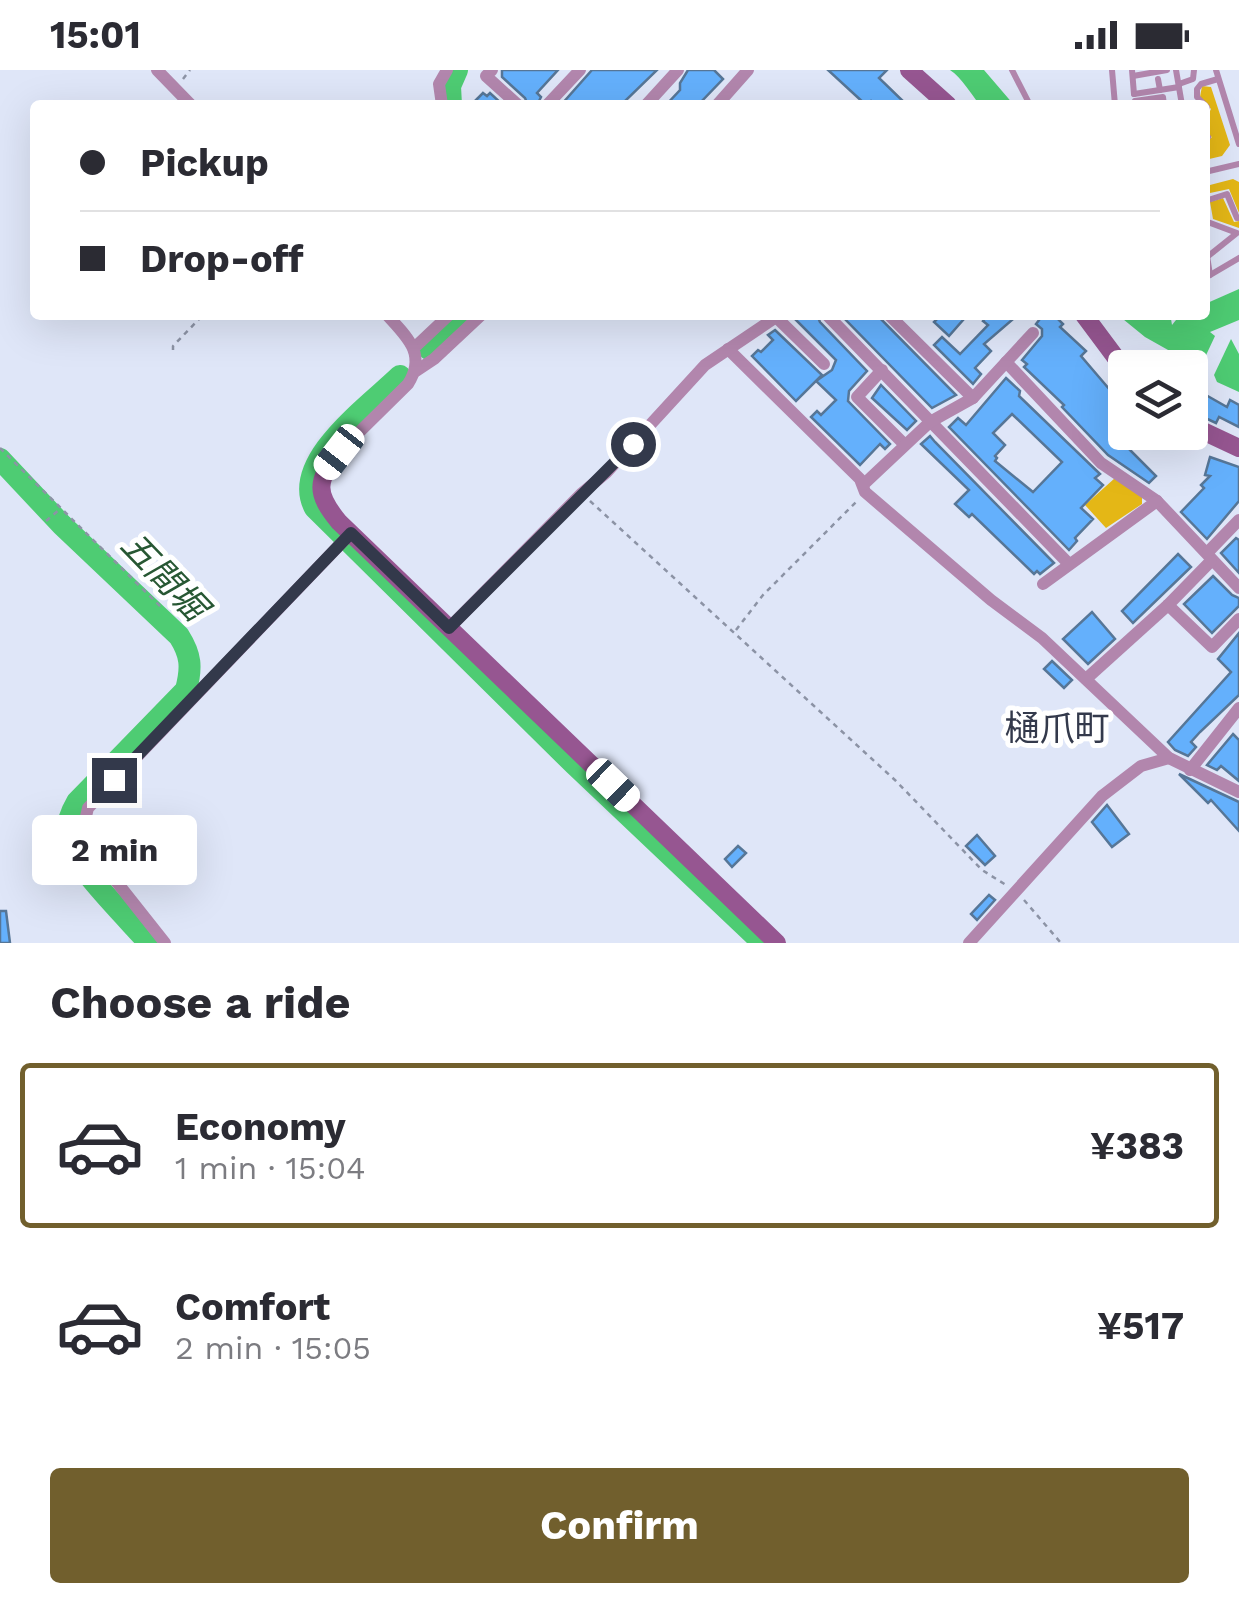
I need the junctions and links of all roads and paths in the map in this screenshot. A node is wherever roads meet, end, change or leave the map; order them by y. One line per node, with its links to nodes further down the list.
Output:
1 (157, 70): 18 (street)
2 (446, 70): 19 (street)
3 (492, 70): 20 (street)
4 (580, 70): 21 (street)
5 (678, 70): 22 (street)
6 (748, 70): 23 (street)
7 (909, 70): 24 (street)
8 (1012, 70): 25 (lane)
9 (1112, 70): 26 (lane)
10 (1167, 70): 14 (lane)
11 (1176, 70): 16 (lane)
12 (1194, 70): 16 (lane)
13 (1133, 73): 14 (lane); 27 (lane)
14 (1157, 74): 17 (lane)
15 (1217, 74): 30 (lane); 31 (lane)
16 (1179, 85): 17 (lane); 29 (lane)
17 (1160, 90): 27 (lane)
18 (187, 100)
19 (442, 100)
20 (512, 100)
21 (552, 100)
22 (651, 100)
23 (721, 100)
24 (942, 100)
25 (1027, 100)
26 (1115, 100)
27 (1135, 100): 28 (lane)
28 (1163, 100)
29 (1181, 100)
30 (1198, 100)
31 (1239, 144)
32 (1239, 164): 33 (lane)
33 (1210, 171)
34 (1210, 199): 35 (lane)
35 (1239, 218)
36 (1210, 224): 37 (lane)
37 (1210, 255)
38 (1239, 258): 39 (lane)
39 (1210, 276)
40 (198, 320): 52 (path)
41 (391, 320): 50 (street)
42 (444, 320): 50 (street)
43 (476, 320): 57 (street)
44 (773, 320): 51 (street)
45 (782, 320): 55 (street)
46 (832, 320): 56 (street)
47 (894, 320): 58 (street)
48 (1088, 320): 53 (street)
49 (1033, 333): 54 (street)
50 (414, 348): 57 (street)
51 (728, 348): 65 (street); 66 (street)
52 (173, 350)
53 (1110, 350)
54 (1006, 362): 58 (street); 67 (street)
55 (824, 364)
56 (882, 370): 59 (street); 61 (street)
57 (416, 371): 64 (street)
58 (972, 398): 59 (street)
59 (930, 422): 61 (street); 73 (street)
60 (1208, 433): 63 (street)
61 (904, 444): 65 (street)
62 (0, 448): 68 (path)
63 (1239, 448)
64 (339, 452): 71 (street)
65 (865, 488): 80 (path); 81 (street)
66 (582, 493): 79 (street); 80 (path)
67 (1157, 500): 72 (street); 73 (street)
68 (59, 510): 69 (path); 77 (path)
69 (48, 520)
70 (1239, 520): 72 (street)
71 (351, 533): 79 (street); 87 (street)
72 (1210, 557): 75 (street); 76 (street)
73 (1069, 564): 74 (street)
74 (1043, 584)
75 (1239, 588)
76 (1168, 605): 78 (street); 81 (street)
77 (163, 609)
78 (1239, 620)
79 (449, 628): 88 (street)
80 (735, 632): 86 (path)
81 (1086, 678): 83 (street)
82 (1239, 708): 84 (street)
83 (1169, 758): 84 (street); 86 (street)
84 (1190, 770): 85 (street)
85 (1239, 792)
86 (1016, 891): 89 (street); 90 (path)
87 (165, 943)
88 (777, 943)
89 (969, 943)
90 (1060, 943)

